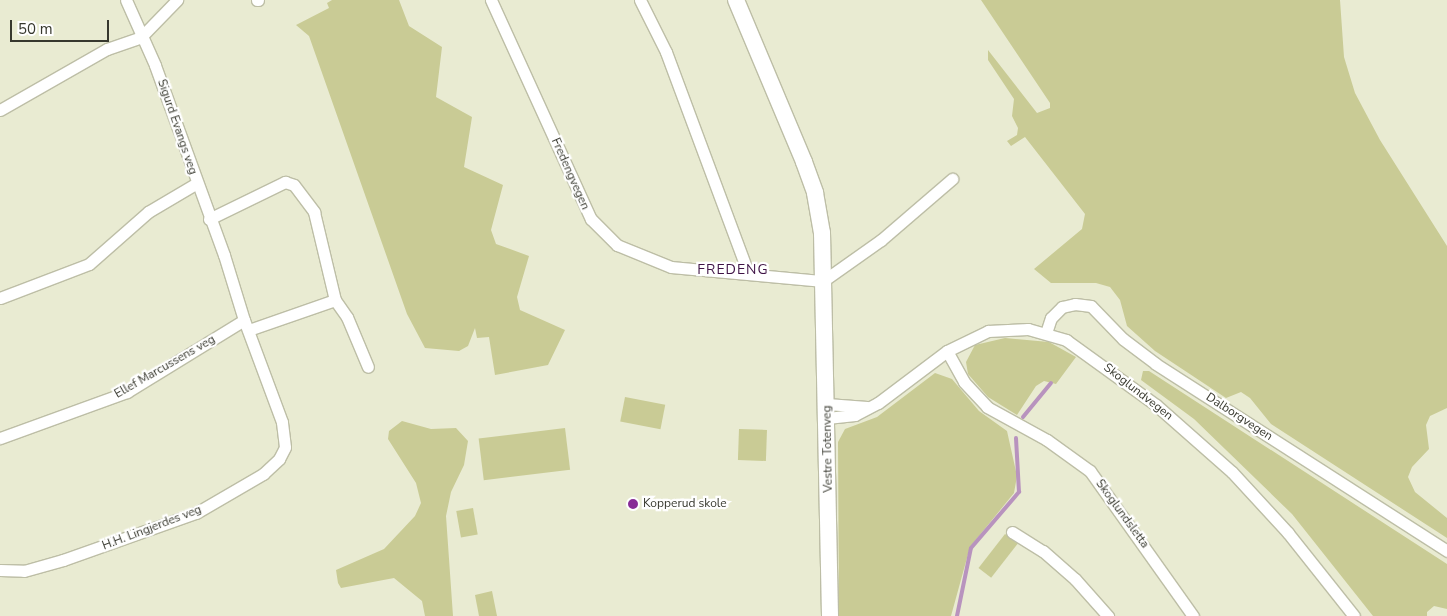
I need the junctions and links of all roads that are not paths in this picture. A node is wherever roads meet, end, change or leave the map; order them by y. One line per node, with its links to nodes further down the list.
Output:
1 (126, 0): 6 (street, Sigurd Evangs veg)
2 (177, 0): 6 (street)
3 (491, 0): 11 (street, Fredengvegen)
4 (640, 0): 11 (street)
5 (736, 0): 12 (street, Vestre Totenveg)
6 (141, 37): 7 (street); 9 (street, Sigurd Evangs veg)
7 (1, 107)
8 (952, 179): 12 (street)
9 (197, 183): 10 (street, Sigurd Evangs veg); 13 (street)
10 (209, 218): 14 (street); 15 (street, Sigurd Evangs veg)
11 (748, 273): 12 (street, Fredengvegen)
12 (823, 281): 19 (street, Vestre Totenveg)
13 (0, 298)
14 (335, 300): 15 (street); 18 (street)
15 (246, 325): 20 (street, Ellef Marcussens veg); 21 (street, Sigurd Evangs veg)
16 (1046, 334): 17 (street, Skoglundvegen); 23 (street, Dalborgvegen); 28 (street, Skoglundvegen)
17 (947, 351): 19 (street, Skoglundvegen); 27 (street, Skoglundsletta)
18 (368, 367)
19 (827, 411): 25 (street, Vestre Totenveg)
20 (0, 438)
21 (285, 447): 24 (street, H.H. Lingjerdes veg)
22 (1012, 532): 26 (street)
23 (1447, 551)
24 (0, 570)
25 (830, 616)
26 (1108, 616)
27 (1193, 616)
28 (1354, 616)

